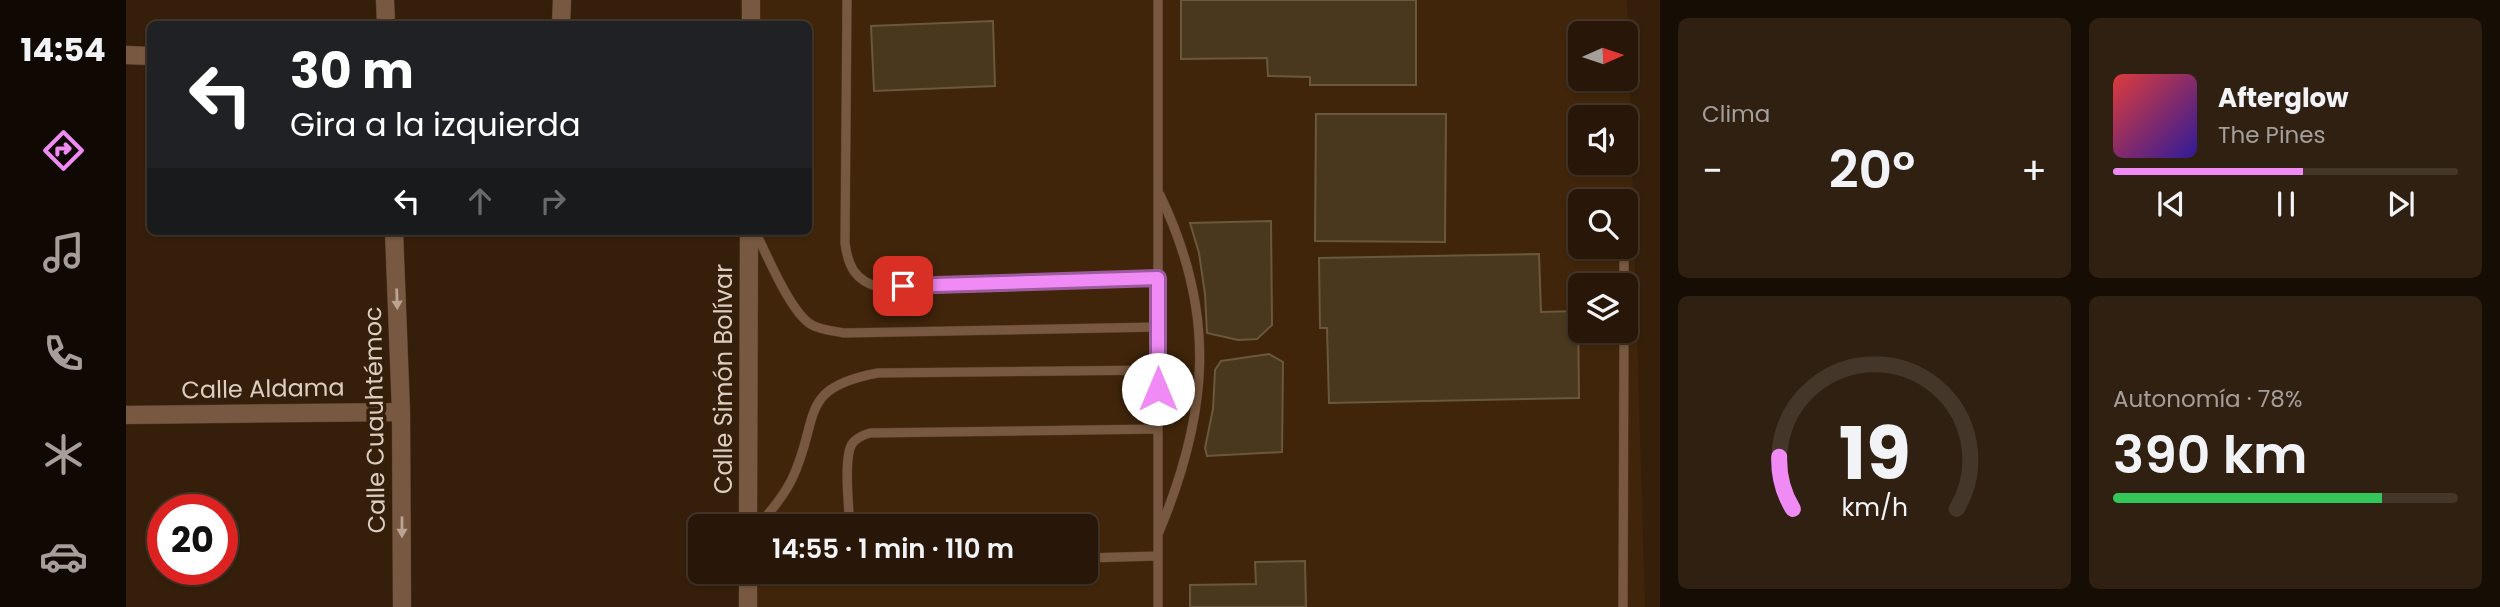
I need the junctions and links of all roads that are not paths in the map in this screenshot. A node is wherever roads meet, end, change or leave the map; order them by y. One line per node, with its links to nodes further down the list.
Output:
1 (386, 0): 6 (street)
2 (562, 0): 7 (street)
3 (751, 0): 8 (street)
4 (847, 0): 15 (lane)
5 (1158, 0): 11 (lane)
6 (386, 21)
7 (561, 21)
8 (751, 21)
9 (126, 55): 10 (street)
10 (147, 56)
11 (1158, 190): 15 (lane); 25 (lane)
12 (394, 235): 19 (street, Calle Cuauhtémoc, one-way to 19)
13 (749, 235): 22 (street, Calle Simón Bolívar)
14 (757, 235): 16 (lane)
15 (1158, 278): 16 (lane)
16 (1158, 327): 18 (lane)
17 (1623, 343): 32 (lane)
18 (1158, 370): 21 (lane); 23 (lane)
19 (401, 412): 20 (street, Calle Aldama); 29 (street, Calle Cuauhtémoc, one-way to 29)
20 (126, 415)
21 (1158, 429): 24 (lane); 25 (lane)
22 (748, 514)
23 (768, 514)
24 (850, 514)
25 (1158, 536): 26 (lane)
26 (1158, 556): 27 (lane); 31 (lane)
27 (1098, 558)
28 (748, 584): 30 (street)
29 (402, 607)
30 (748, 607)
31 (1158, 607)
32 (1623, 607)

